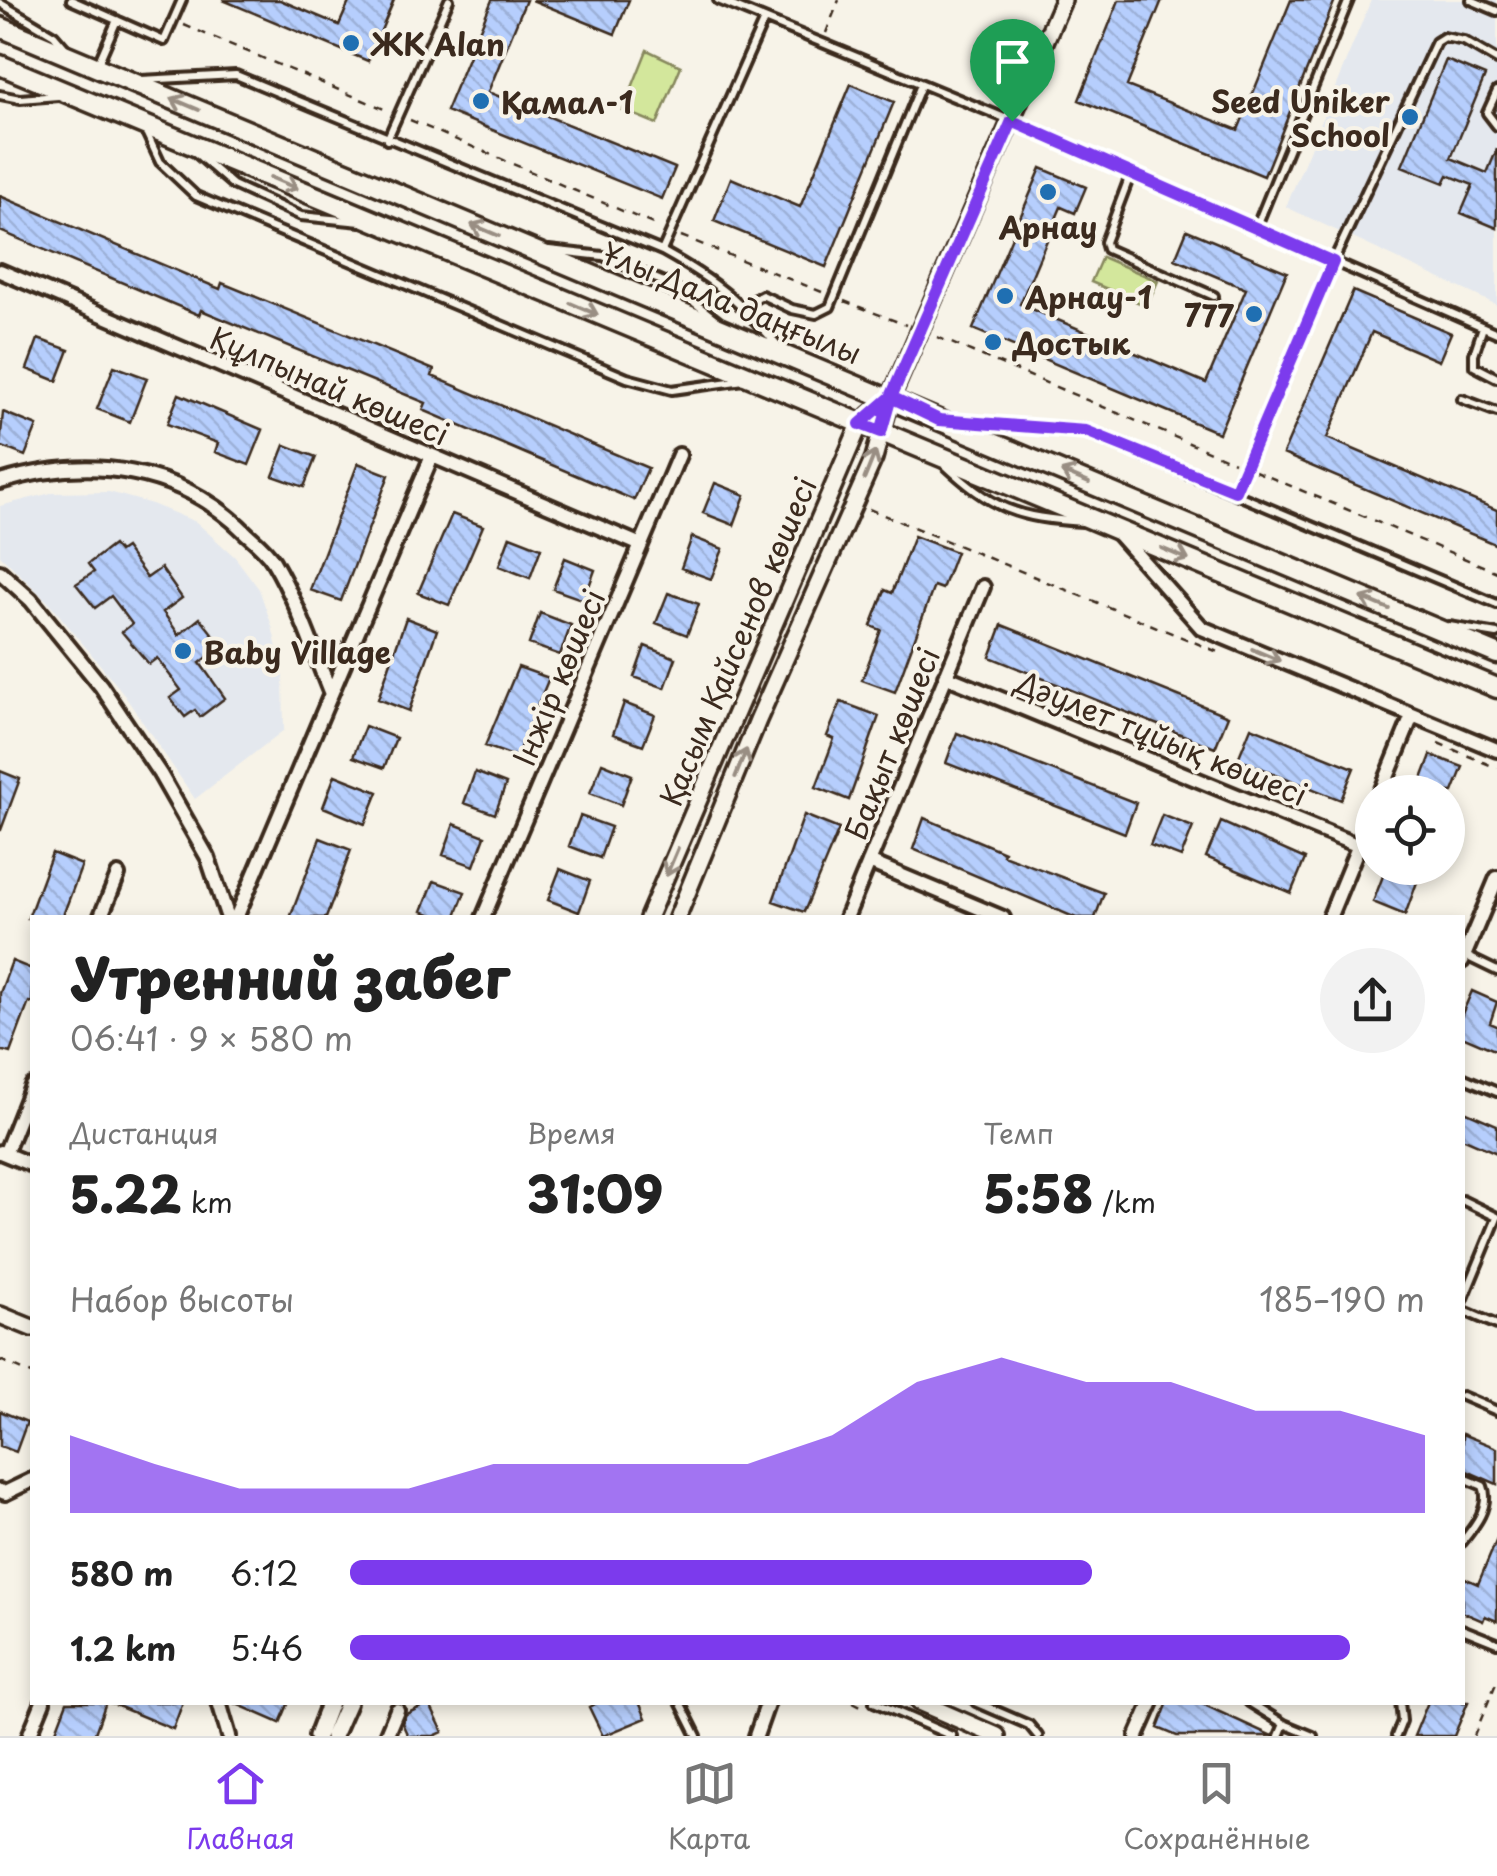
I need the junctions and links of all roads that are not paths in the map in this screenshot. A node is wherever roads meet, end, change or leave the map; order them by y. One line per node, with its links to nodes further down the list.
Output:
1 (71, 0): 10 (lane)
2 (182, 0): 10 (lane)
3 (449, 0): 25 (lane)
4 (718, 0): 11 (lane)
5 (1063, 0): 22 (street, Қасым Қайсенов көшесі)
6 (1350, 0): 27 (lane)
7 (1471, 0): 9 (lane)
8 (0, 3): 13 (lane)
9 (1497, 11)
10 (117, 20): 16 (lane)
11 (764, 20): 18 (lane); 28 (lane)
12 (0, 27): 13 (main road, Ұлы Дала даңғылы)
13 (75, 58): 16 (main road, Ұлы Дала даңғылы)
14 (1497, 60): 29 (lane)
15 (0, 65): 21 (main road, Ұлы Дала даңғылы)
16 (97, 67): 17 (main road, Ұлы Дала даңғылы)
17 (128, 80): 25 (lane); 35 (main road, Ұлы Дала даңғылы, one-way to 17)
18 (921, 86): 22 (lane); 32 (lane)
19 (1497, 91): 24 (lane)
20 (0, 94): 21 (lane)
21 (72, 95): 23 (main road, Ұлы Дала даңғылы)
22 (1012, 121): 26 (lane); 38 (street, Қасым Қайсенов көшесі)
23 (142, 124): 37 (main road, Ұлы Дала даңғылы, one-way to 37); 37 (lane)
24 (1497, 126)
25 (387, 140): 28 (lane)
26 (1131, 174): 27 (lane); 31 (lane)
27 (1256, 228): 29 (lane)
28 (662, 251): 32 (lane)
29 (1333, 262): 33 (lane); 47 (lane)
30 (0, 271): 45 (street, Құлпынай көшесі)
31 (1214, 296)
32 (744, 306): 35 (lane)
33 (1482, 326): 34 (lane); 36 (lane)
34 (1497, 333)
35 (789, 358): 38 (main road, Ұлы Дала даңғылы)
36 (1497, 378)
37 (750, 379): 42 (main road, Ұлы Дала даңғылы)
38 (891, 397): 41 (main road, Ұлы Дала даңғылы); 42 (street, Қасым Қайсенов көшесі); 43 (street, Қасым Қайсенов көшесі)
39 (1462, 399): 40 (lane)
40 (1497, 412)
41 (939, 420): 47 (lane); 53 (main road, Ұлы Дала даңғылы, one-way to 41)
42 (860, 424): 43 (main road, Ұлы Дала даңғылы); 71 (street, Қасым Қайсенов көшесі, one-way to 71)
43 (881, 432): 48 (main road, Ұлы Дала даңғылы); 72 (street, Қасым Қайсенов көшесі, one-way to 43)
44 (679, 455): 49 (street, Інжір көшесі)
45 (432, 456): 49 (street, Құлпынай көшесі); 58 (street)
46 (0, 482): 58 (street)
47 (1235, 491): 52 (lane)
48 (1107, 526): 57 (main road, Ұлы Дала даңғылы, one-way to 57); 59 (street, one-way to 59)
49 (641, 545): 70 (street, Інжір көшесі)
50 (0, 572): 68 (street)
51 (982, 587): 56 (street, Бақыт көшесі)
52 (1497, 604)
53 (1421, 622): 54 (lane); 55 (main road, Ұлы Дала даңғылы)
54 (1497, 634)
55 (1497, 654)
56 (946, 676): 62 (street, Дәулет тұйық көшесі); 64 (street, Бақыт көшесі)
57 (1497, 688)
58 (331, 694): 69 (street)
59 (1410, 722): 60 (street); 61 (street)
60 (1497, 750)
61 (1388, 775)
62 (1355, 844)
63 (1355, 856): 75 (street)
64 (869, 862): 73 (street, Бақыт көшесі); 74 (street)
65 (118, 875): 67 (street)
66 (1497, 878): 76 (street)
67 (101, 915)
68 (231, 915)
69 (233, 915)
70 (484, 915)
71 (649, 915)
72 (678, 915)
73 (847, 915)
74 (996, 915)
75 (1330, 915)
76 (1465, 956)
77 (1465, 958): 78 (lane)
78 (1497, 970)
79 (1465, 1078): 81 (lane)
80 (30, 1090): 82 (street)
81 (1497, 1092)
82 (2, 1153): 83 (street)
83 (30, 1165)
84 (1465, 1201): 85 (lane)
85 (1497, 1217): 86 (lane)
86 (1465, 1299)
87 (1465, 1309): 89 (lane)
88 (0, 1315): 90 (street)
89 (1497, 1325)
90 (30, 1327)
91 (1465, 1397): 92 (lane)
92 (1497, 1411)
93 (1465, 1477): 96 (lane)
94 (30, 1481): 95 (street)
95 (0, 1491)
96 (1465, 1537)
97 (1465, 1630): 98 (lane)
98 (1497, 1644)
99 (42, 1705): 114 (street)
100 (220, 1705): 115 (street)
101 (329, 1705): 116 (street)
102 (347, 1705): 117 (street)
103 (682, 1705): 119 (lane)
104 (767, 1705): 120 (street)
105 (881, 1705): 121 (lane)
106 (926, 1705): 113 (street)
107 (983, 1705): 123 (lane)
108 (1151, 1705): 124 (street)
109 (1253, 1705): 112 (lane)
110 (1400, 1705): 127 (lane)
111 (397, 1710): 118 (street)
112 (1284, 1724): 125 (lane); 126 (lane)
113 (991, 1733): 122 (lane)
114 (29, 1736)
115 (229, 1736)
116 (316, 1736)
117 (333, 1736)
118 (386, 1736)
119 (697, 1736)
120 (756, 1736)
121 (952, 1736)
122 (968, 1736)
123 (1038, 1736)
124 (1137, 1736)
125 (1279, 1736)
126 (1313, 1736)
127 (1396, 1736)

